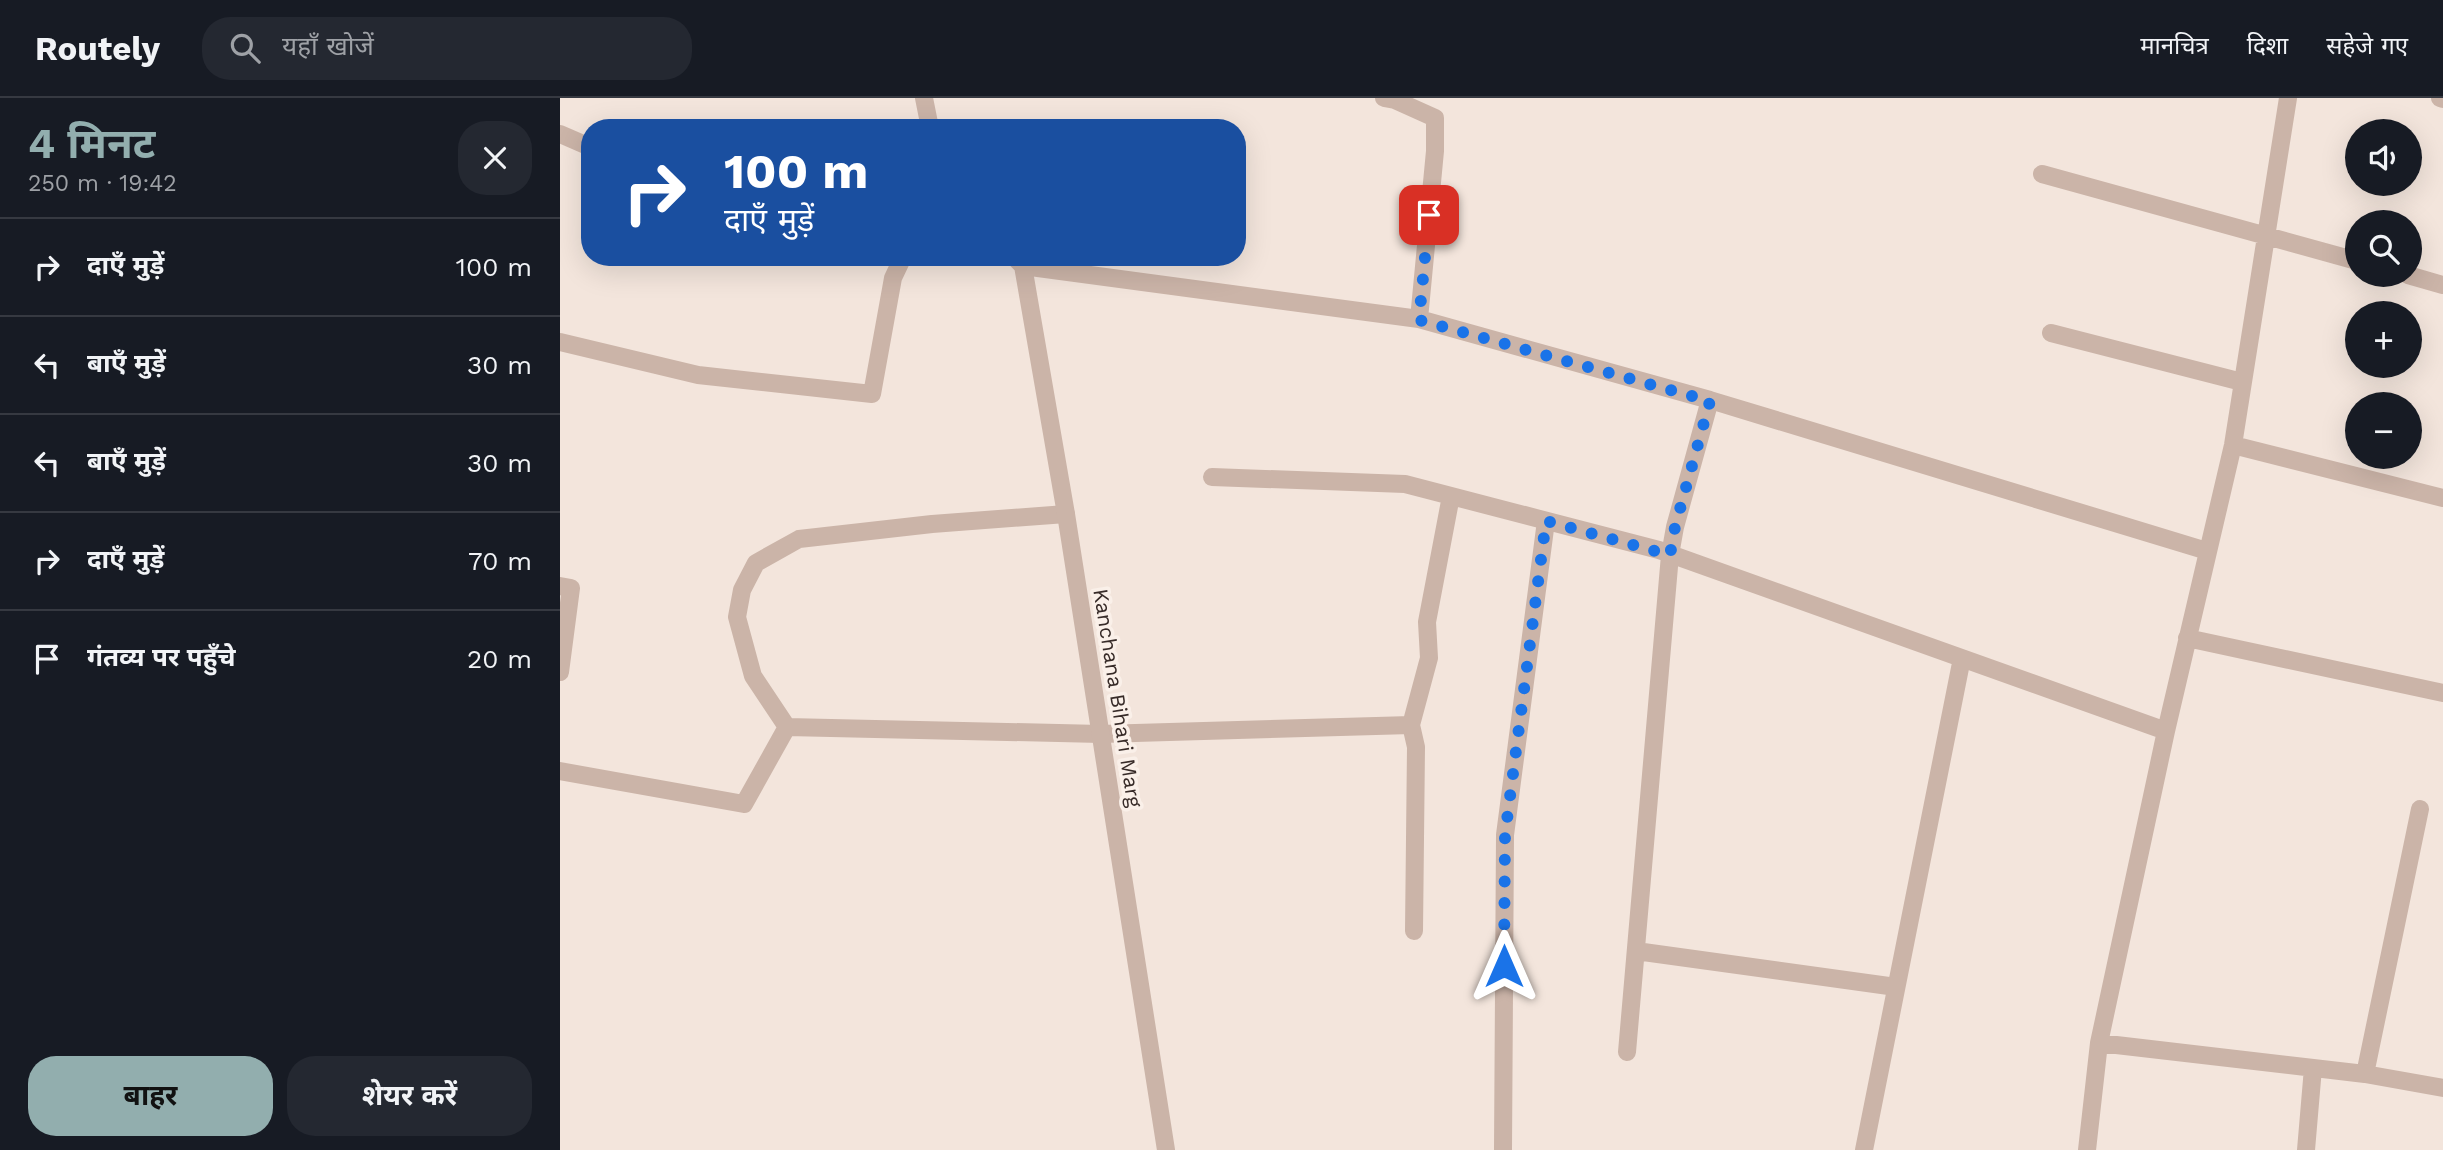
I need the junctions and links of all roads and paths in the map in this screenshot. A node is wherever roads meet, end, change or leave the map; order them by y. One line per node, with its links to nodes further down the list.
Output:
1 (924, 98): 4 (street)
2 (1384, 98): 15 (street)
3 (2288, 98): 8 (street)
4 (928, 119)
5 (560, 134): 6 (street)
6 (581, 143)
7 (2042, 174): 8 (street)
8 (2266, 237): 9 (street); 18 (street)
9 (2345, 258)
10 (899, 266): 17 (street)
11 (1019, 266): 24 (street, Kanchana Bihari Marg)
12 (1046, 266): 15 (street)
13 (2422, 279): 14 (street)
14 (2443, 285)
15 (1419, 320): 19 (street)
16 (2051, 333): 18 (street)
17 (560, 342)
18 (2242, 382): 20 (street)
19 (1710, 401): 26 (street); 27 (street)
20 (2233, 445): 23 (street); 26 (street)
21 (1212, 477): 22 (street)
22 (1451, 496): 25 (street); 33 (street)
23 (2443, 498)
24 (1066, 514): 34 (street); 36 (street, Kanchana Bihari Marg)
25 (1546, 521): 27 (street); 48 (street)
26 (2207, 551): 29 (street)
27 (1670, 555): 30 (street); 40 (street)
28 (560, 586): 31 (street)
29 (2187, 638): 32 (street); 35 (street)
30 (1962, 658): 35 (street); 41 (street)
31 (560, 672)
32 (2443, 693)
33 (1411, 725): 36 (street); 39 (street)
34 (787, 727): 36 (street); 37 (street)
35 (2166, 731): 42 (street)
36 (1101, 734): 47 (street, Kanchana Bihari Marg)
37 (560, 771)
38 (2420, 809): 45 (street)
39 (1414, 931)
40 (1636, 951): 41 (street); 43 (street)
41 (1896, 987): 49 (street)
42 (2099, 1043): 44 (street); 50 (street)
43 (1627, 1052)
44 (2313, 1068): 45 (street); 51 (street)
45 (2365, 1074): 46 (street)
46 (2443, 1088)
47 (1166, 1150)
48 (1503, 1150)
49 (1864, 1150)
50 (2087, 1150)
51 (2306, 1150)

